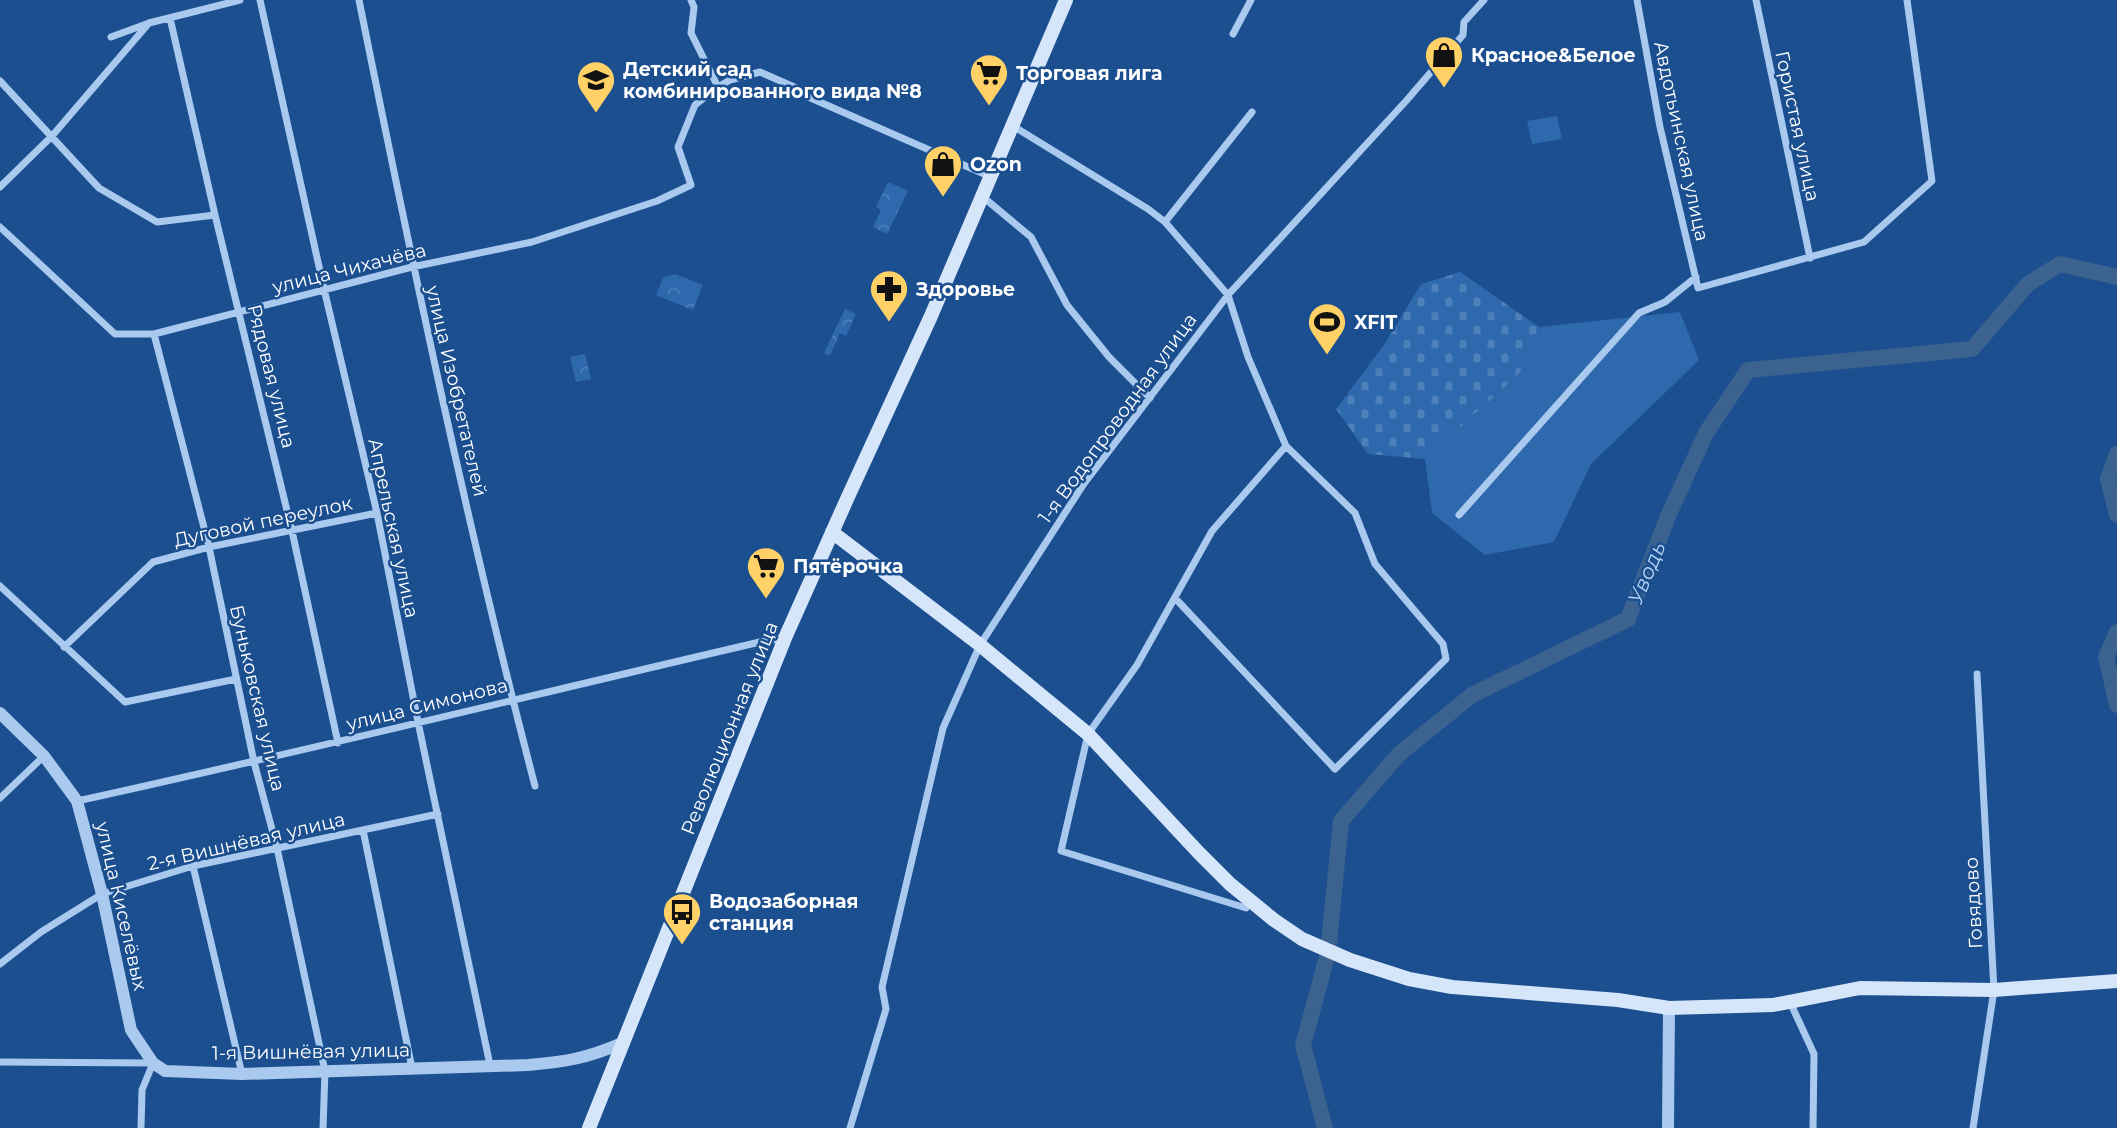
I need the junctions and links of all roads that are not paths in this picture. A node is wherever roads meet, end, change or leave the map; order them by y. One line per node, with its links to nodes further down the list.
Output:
1 (240, 0): 11 (street)
2 (260, 0): 29 (street, Апрельская улица)
3 (359, 0): 27 (street, улица Изобретателей)
4 (691, 0): 16 (street)
5 (1066, 0): 18 (main road, Революционная улица)
6 (1251, 0): 13 (street)
7 (1484, 0): 30 (street, 1-я Водопроводная улица)
8 (1637, 0): 28 (street, Авдотьинская улица)
9 (1756, 0): 26 (street, Гористая улица)
10 (1907, 0): 26 (street)
11 (170, 18): 12 (street); 23 (street, Рядовая улица)
12 (149, 23): 14 (street); 19 (street)
13 (1233, 34)
14 (111, 37)
15 (0, 81): 19 (street)
16 (718, 87): 20 (street); 27 (street, улица Чихачёва)
17 (1252, 112): 24 (street)
18 (1013, 126): 20 (main road, Революционная улица); 24 (street)
19 (52, 136): 21 (street); 23 (street)
20 (991, 178): 22 (main road, Революционная улица)
21 (0, 187)
22 (983, 197): 33 (street); 38 (main road, Революционная улица)
23 (215, 215): 31 (street, Рядовая улица)
24 (1165, 222): 30 (street)
25 (0, 228): 32 (street, улица Чихачёва)
26 (1810, 258): 28 (street, Авдотьинская улица)
27 (412, 267): 29 (street, улица Чихачёва); 47 (street, улица Изобретателей)
28 (1696, 277): 36 (street)
29 (324, 289): 31 (street, улица Чихачёва); 35 (street, Апрельская улица)
30 (1228, 295): 33 (street, 1-я Водопроводная улица); 34 (street)
31 (240, 313): 32 (street, улица Чихачёва); 37 (street, Рядовая улица)
32 (155, 334): 39 (street, Буньковская улица)
33 (1150, 398): 43 (street, 1-я Водопроводная улица)
34 (1286, 446): 41 (street); 41 (street)
35 (377, 513): 37 (street, Дуговой переулок); 49 (street, Апрельская улица)
36 (1459, 515)
37 (292, 531): 39 (street, Дуговой переулок); 51 (street, Рядовая улица)
38 (832, 532): 42 (main road, Революционная улица); 43 (main road)
39 (209, 547): 44 (street, Дуговой переулок); 46 (street, Буньковская улица)
40 (0, 586): 44 (street)
41 (1175, 598): 50 (street)
42 (785, 638): 47 (street, улица Симонова); 68 (main road, Революционная улица)
43 (980, 645): 50 (main road); 78 (street, 1-я Водопроводная улица)
44 (64, 647): 46 (street)
45 (1977, 674): 65 (street, Говядово)
46 (236, 679): 53 (street, Буньковская улица)
47 (512, 699): 49 (street, улица Симонова); 54 (street, улица Изобретателей)
48 (0, 713): 52 (street, улица Киселёвых)
49 (418, 722): 51 (street, улица Симонова); 57 (street, Апрельская улица)
50 (1088, 734): 62 (street); 67 (main road)
51 (338, 743): 53 (street, улица Симонова)
52 (44, 756): 55 (street); 56 (street, улица Киселёвых)
53 (254, 762): 56 (street, улица Симонова); 59 (street, Буньковская улица)
54 (535, 786)
55 (0, 798)
56 (77, 801): 61 (street, улица Киселёвых)
57 (438, 814): 58 (street, 2-я Вишнёвая улица); 71 (street, Апрельская улица)
58 (363, 830): 59 (street, 2-я Вишнёвая улица); 72 (street)
59 (277, 848): 60 (street, 2-я Вишнёвая улица); 73 (street, Буньковская улица)
60 (193, 866): 61 (street, 2-я Вишнёвая улица); 74 (street)
61 (102, 894): 63 (street, 2-я Вишнёвая улица); 70 (street, улица Киселёвых)
62 (1246, 908)
63 (0, 964)
64 (2117, 981): 65 (main road)
65 (1994, 990): 66 (main road); 81 (street, Говядово)
66 (1790, 1002): 67 (main road); 80 (street)
67 (1669, 1008): 79 (street)
68 (622, 1043): 71 (street, 1-я Вишнёвая улица); 77 (main road, Революционная улица)
69 (0, 1062): 70 (street, 1-я Вишнёвая улица)
70 (153, 1063): 74 (street, 1-я Вишнёвая улица); 75 (street)
71 (490, 1065): 72 (street, 1-я Вишнёвая улица)
72 (412, 1068): 73 (street, 1-я Вишнёвая улица)
73 (325, 1071): 74 (street, 1-я Вишнёвая улица); 76 (street, Буньковская улица)
74 (242, 1074)
75 (141, 1128)
76 (323, 1128)
77 (589, 1128)
78 (850, 1128)
79 (1668, 1128)
80 (1813, 1128)
81 (1973, 1128)

